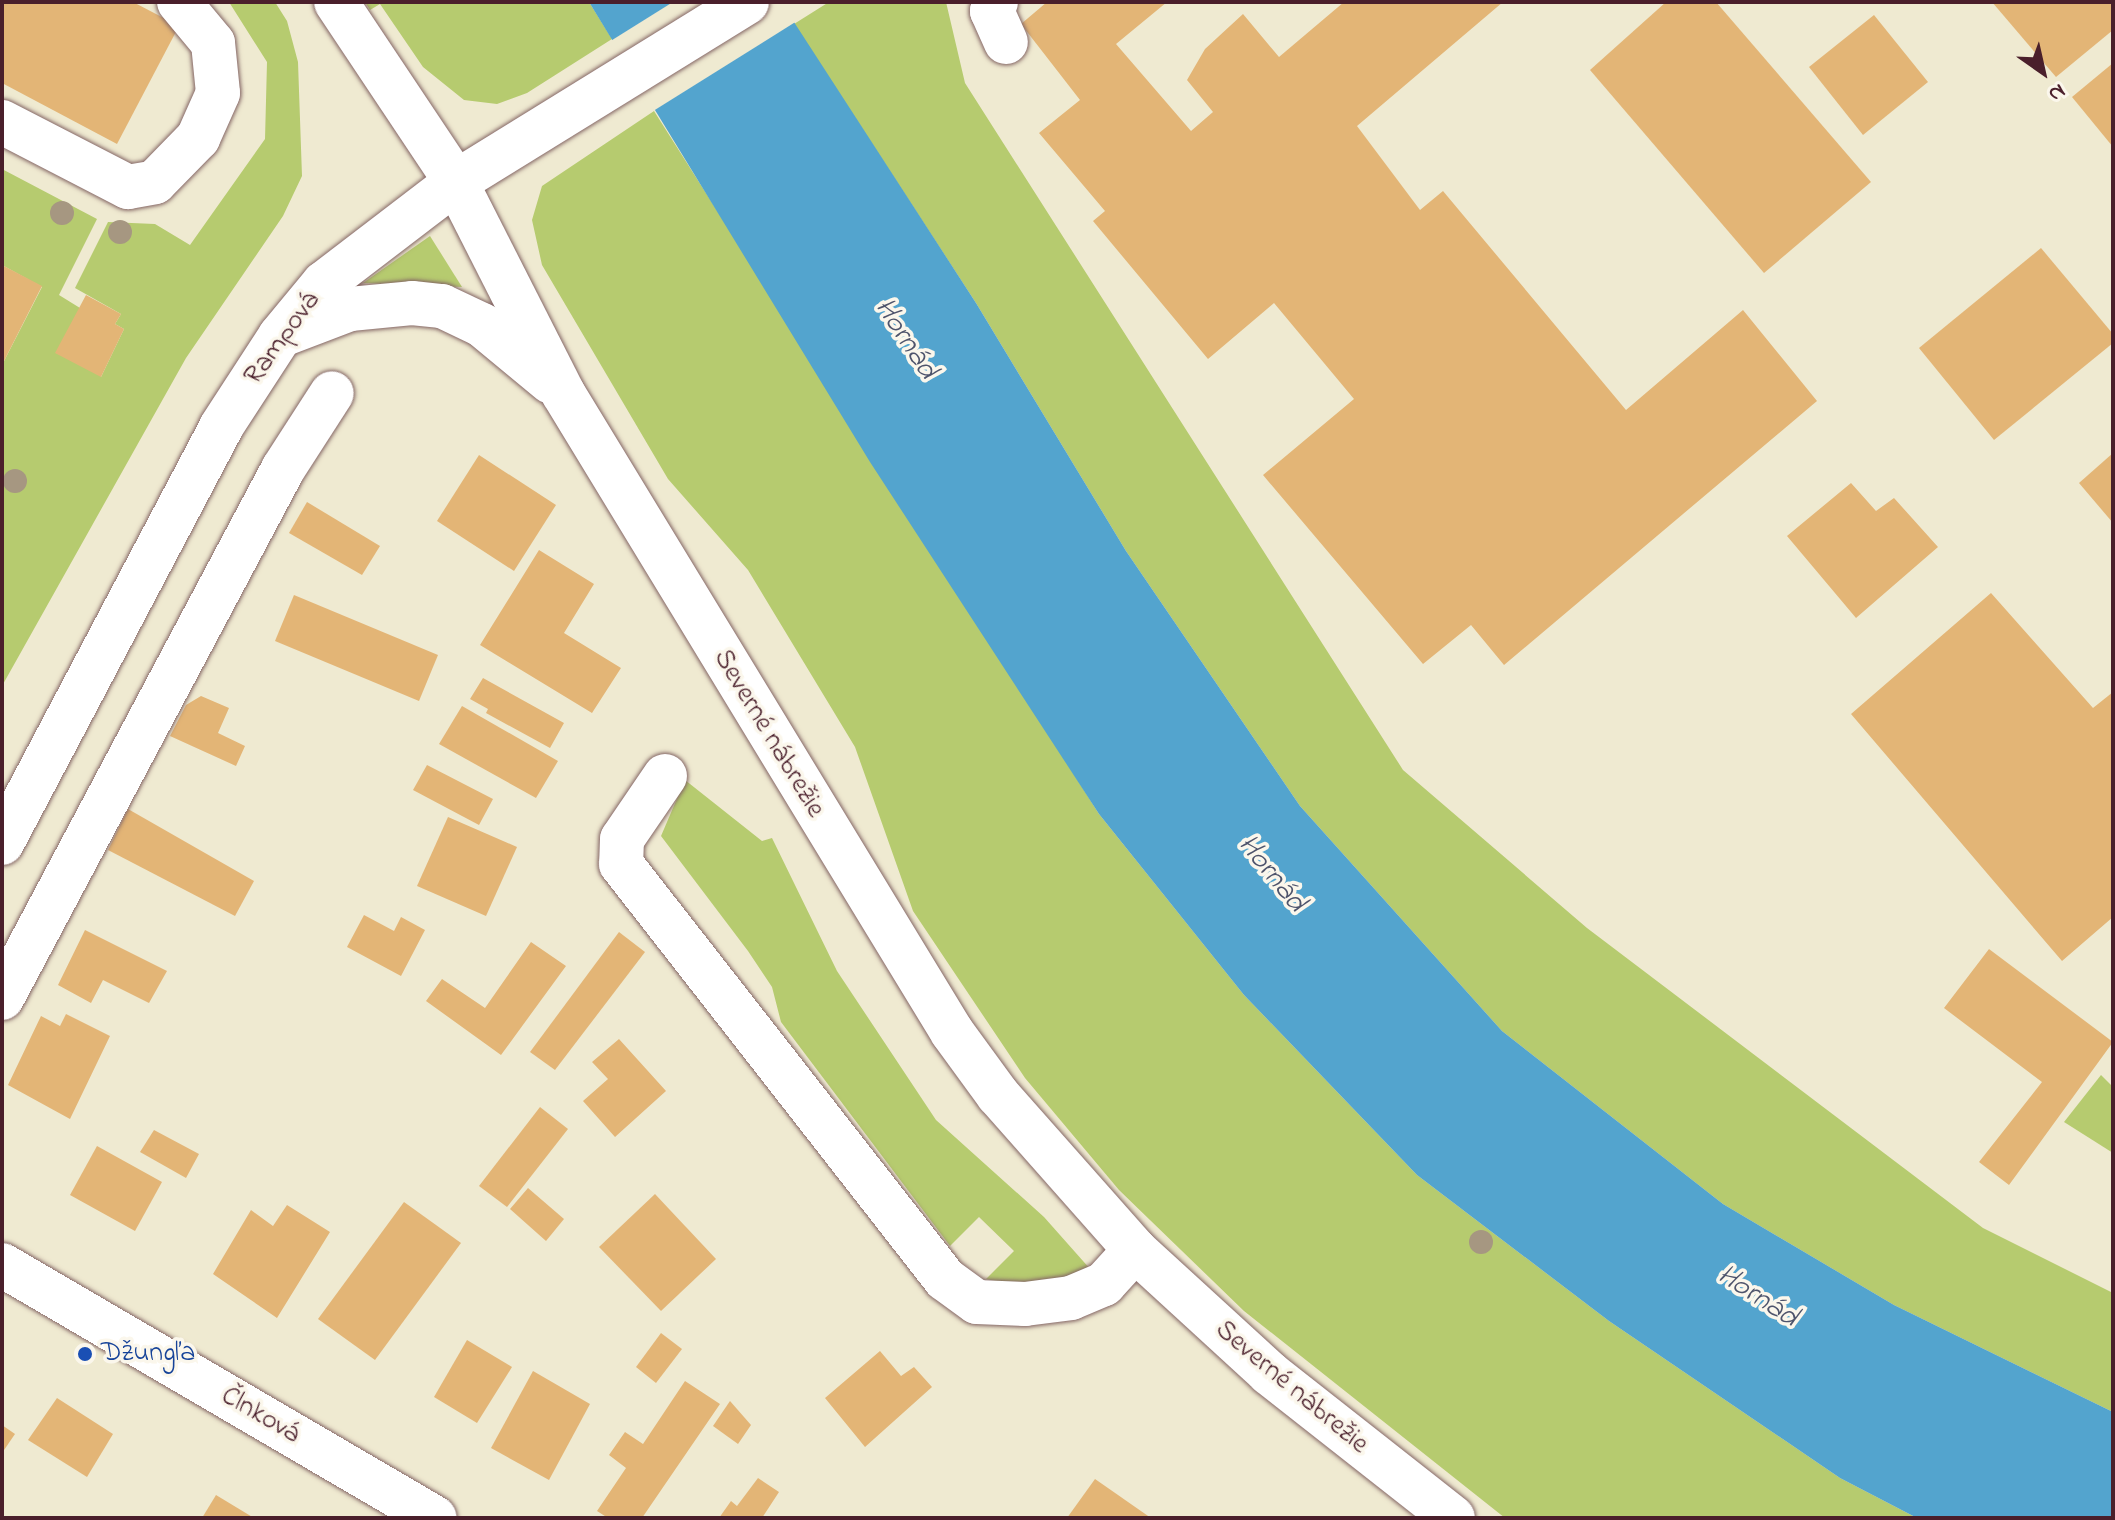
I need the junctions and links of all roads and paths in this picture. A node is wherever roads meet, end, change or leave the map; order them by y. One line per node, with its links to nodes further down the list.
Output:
1 (179, 2): 4 (street)
2 (336, 2): 5 (street, Severné nábrežie)
3 (747, 2): 5 (street, Rampová)
4 (2, 122)
5 (456, 182): 6 (street, Rampová); 8 (street, Severné nábrežie)
6 (280, 336): 8 (street); 10 (street, Rampová)
7 (332, 393): 11 (street)
8 (563, 393): 12 (street, Severné nábrežie)
9 (665, 776): 12 (street)
10 (2, 843)
11 (2, 998)
12 (1135, 1250): 15 (street, Severné nábrežie)
13 (2, 1265): 14 (street, Člnková)
14 (435, 1518)
15 (1453, 1518)

